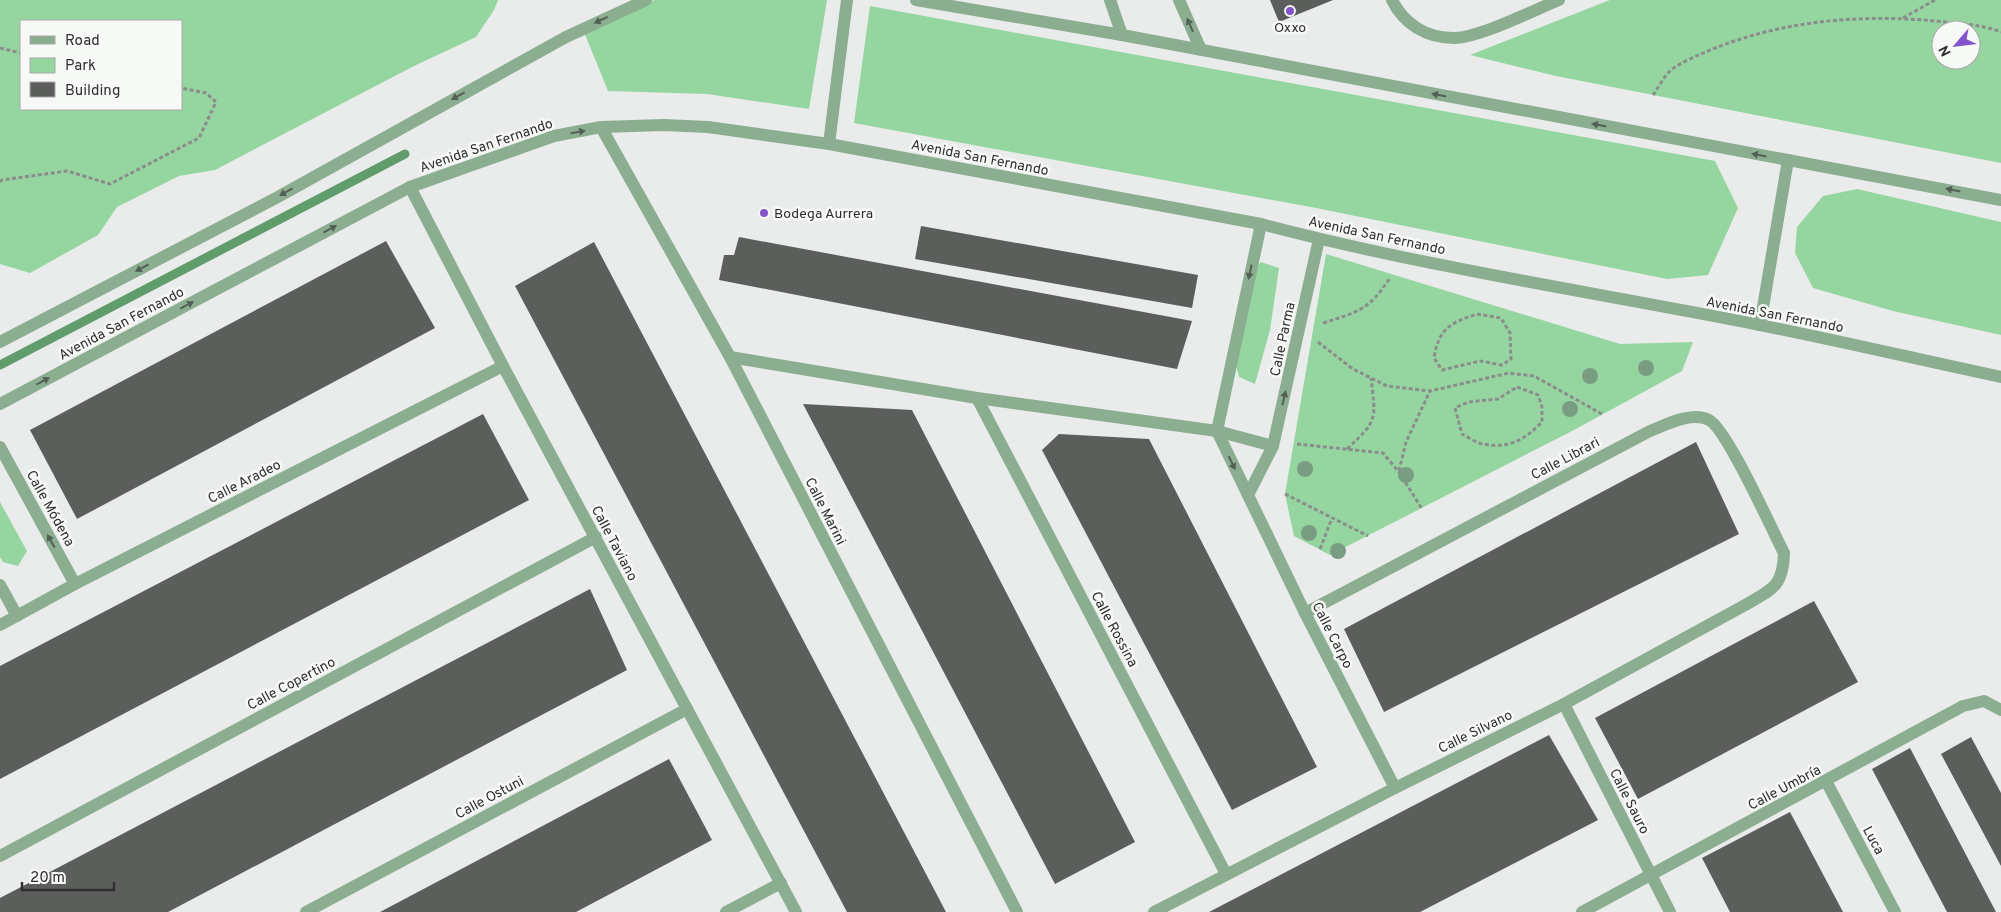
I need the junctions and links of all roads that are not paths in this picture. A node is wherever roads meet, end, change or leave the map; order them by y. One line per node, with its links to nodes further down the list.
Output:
1 (646, 0): 18 (street, one-way to 18)
2 (847, 0): 11 (street)
3 (916, 0): 8 (street)
4 (1110, 0): 8 (street)
5 (1179, 0): 9 (street, one-way to 5)
6 (1392, 0): 7 (street)
7 (1559, 0)
8 (1122, 35): 9 (street)
9 (1201, 50): 12 (street, one-way to 9)
10 (601, 127): 11 (street, Avenida San Fernando); 13 (street, Avenida San Fernando, one-way to 10); 19 (street, Calle Marini)
11 (829, 144): 15 (street, Avenida San Fernando)
12 (1788, 160): 14 (street, one-way to 12); 17 (street)
13 (410, 187): 20 (street, Calle Taviano); 23 (street, Avenida San Fernando, one-way to 13)
14 (2001, 200)
15 (1261, 224): 16 (street, Avenida San Fernando); 24 (street, one-way to 24)
16 (1319, 239): 17 (street, Avenida San Fernando); 25 (street, Calle Parma, one-way to 16)
17 (1760, 325): 21 (street, Avenida San Fernando)
18 (0, 342)
19 (730, 358): 22 (street); 47 (street, Calle Marini)
20 (503, 366): 28 (street, Calle Taviano); 31 (street, Calle Aradeo)
21 (2001, 377)
22 (978, 398): 24 (street); 41 (street, Calle Rossina)
23 (0, 404)
24 (1217, 430): 25 (street); 27 (street, Calle Carpo, one-way to 27)
25 (1273, 446): 27 (street)
26 (0, 447): 31 (street, Calle Módena, one-way to 26)
27 (1248, 495): 32 (street, Calle Carpo)
28 (596, 537): 36 (street, Calle Taviano); 40 (street, Calle Copertino)
29 (1784, 554): 32 (street, Calle Librari); 35 (street, Calle Silvano)
30 (0, 584): 33 (street)
31 (75, 584): 33 (street, Calle Aradeo)
32 (1305, 613): 39 (street, Calle Carpo)
33 (17, 616): 34 (street, Calle Aradeo)
34 (0, 625)
35 (1564, 704): 39 (street, Calle Silvano); 42 (street, Calle Sauro)
36 (687, 709): 43 (street, Calle Taviano); 44 (street, Calle Ostuni)
37 (2001, 710): 38 (street, Calle Umbría)
38 (1826, 781): 42 (street, Calle Umbría); 51 (street, Luca)
39 (1395, 788): 41 (street, Calle Silvano)
40 (0, 856)
41 (1226, 874): 48 (street, Calle Silvano)
42 (1651, 876): 49 (street, Calle Umbría); 50 (street, Calle Sauro)
43 (781, 883): 45 (street); 46 (street, Calle Taviano)
44 (306, 912)
45 (726, 912)
46 (796, 912)
47 (1017, 912)
48 (1154, 912)
49 (1582, 912)
50 (1670, 912)
51 (1895, 912)

